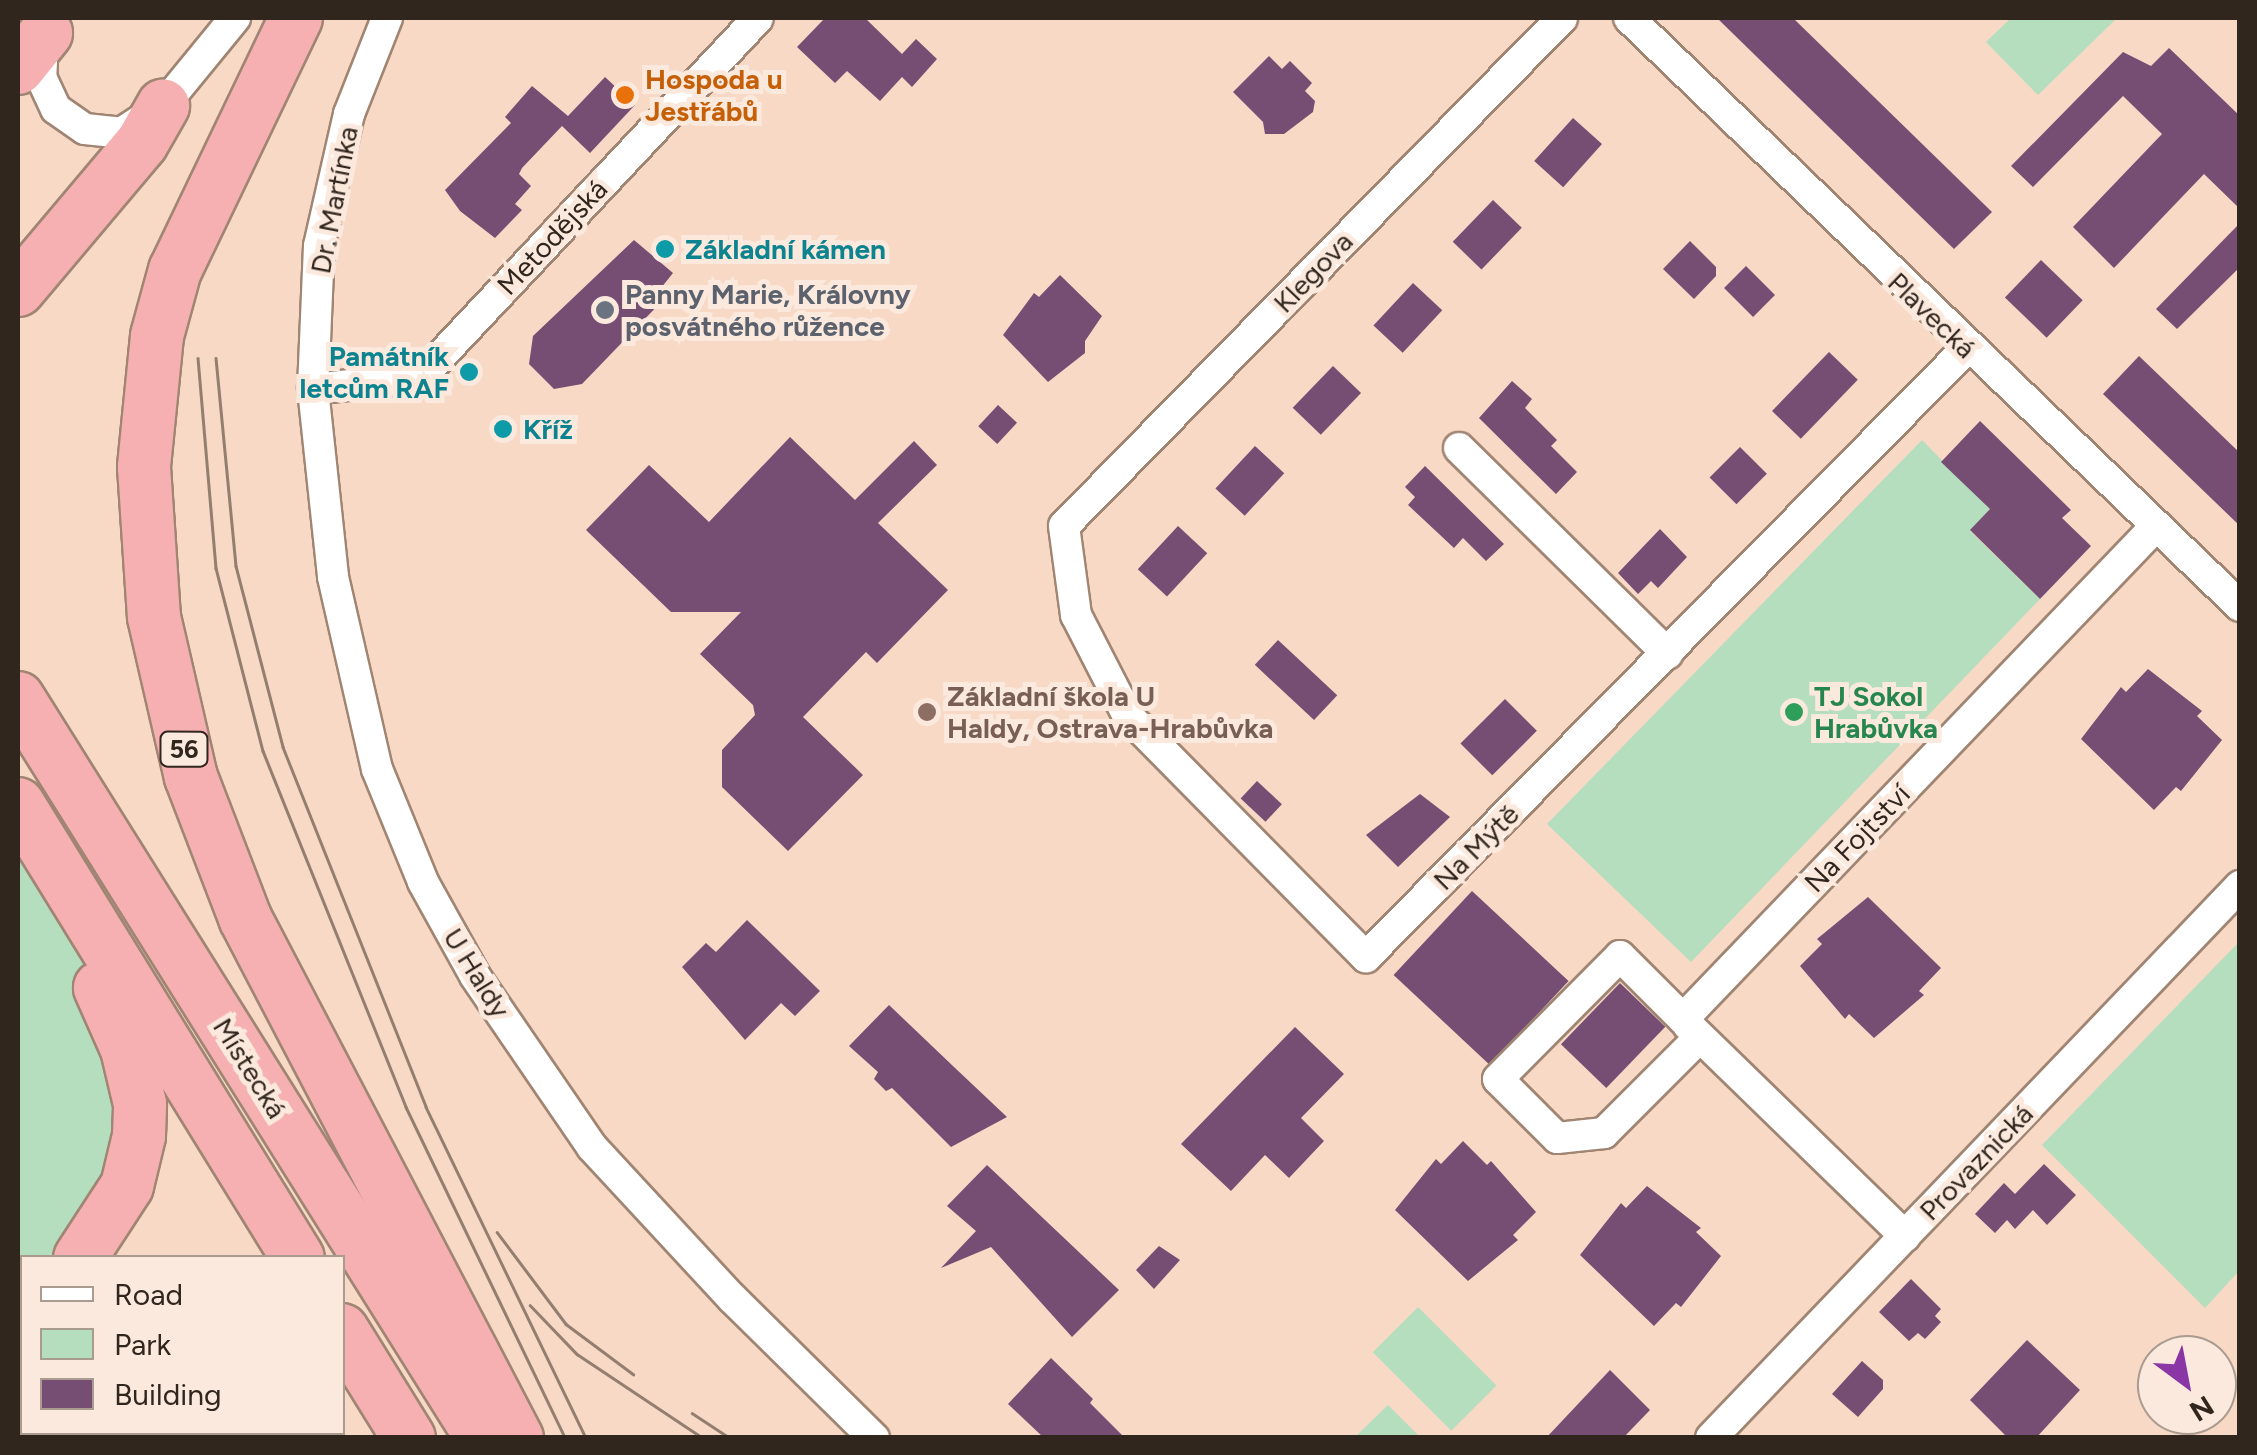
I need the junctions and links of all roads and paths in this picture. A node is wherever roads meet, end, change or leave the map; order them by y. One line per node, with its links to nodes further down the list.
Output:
1 (235, 18): 8 (street)
2 (296, 18): 28 (highway, 56)
3 (386, 18): 11 (street, Dr. Martínka)
4 (758, 18): 11 (street, Metodějská)
5 (1562, 18): 13 (street, Klegova)
6 (1629, 18): 10 (street, Plavecká)
7 (41, 40): 8 (street)
8 (164, 106): 9 (highway)
9 (18, 290)
10 (1966, 350): 14 (street, Plavecká); 16 (street, Na Mýtě)
11 (313, 390): 29 (street, U Haldy)
12 (1459, 448): 16 (street)
13 (1064, 526): 16 (street, Na Mýtě)
14 (2156, 526): 15 (street, Plavecká); 21 (street, Na Fojtství)
15 (2240, 606)
16 (1668, 654)
17 (18, 698): 27 (highway, Místecká)
18 (18, 804): 24 (highway)
19 (18, 832): 23 (highway)
20 (2240, 886): 22 (street, Provaznická)
21 (1691, 1028): 21 (street, Na Fojtství); 22 (street)
22 (1905, 1236): 30 (street, Provaznická)
23 (82, 1255)
24 (296, 1255)
25 (345, 1335): 26 (highway)
26 (409, 1438)
27 (482, 1438)
28 (517, 1438)
29 (874, 1438)
30 (1711, 1438)

